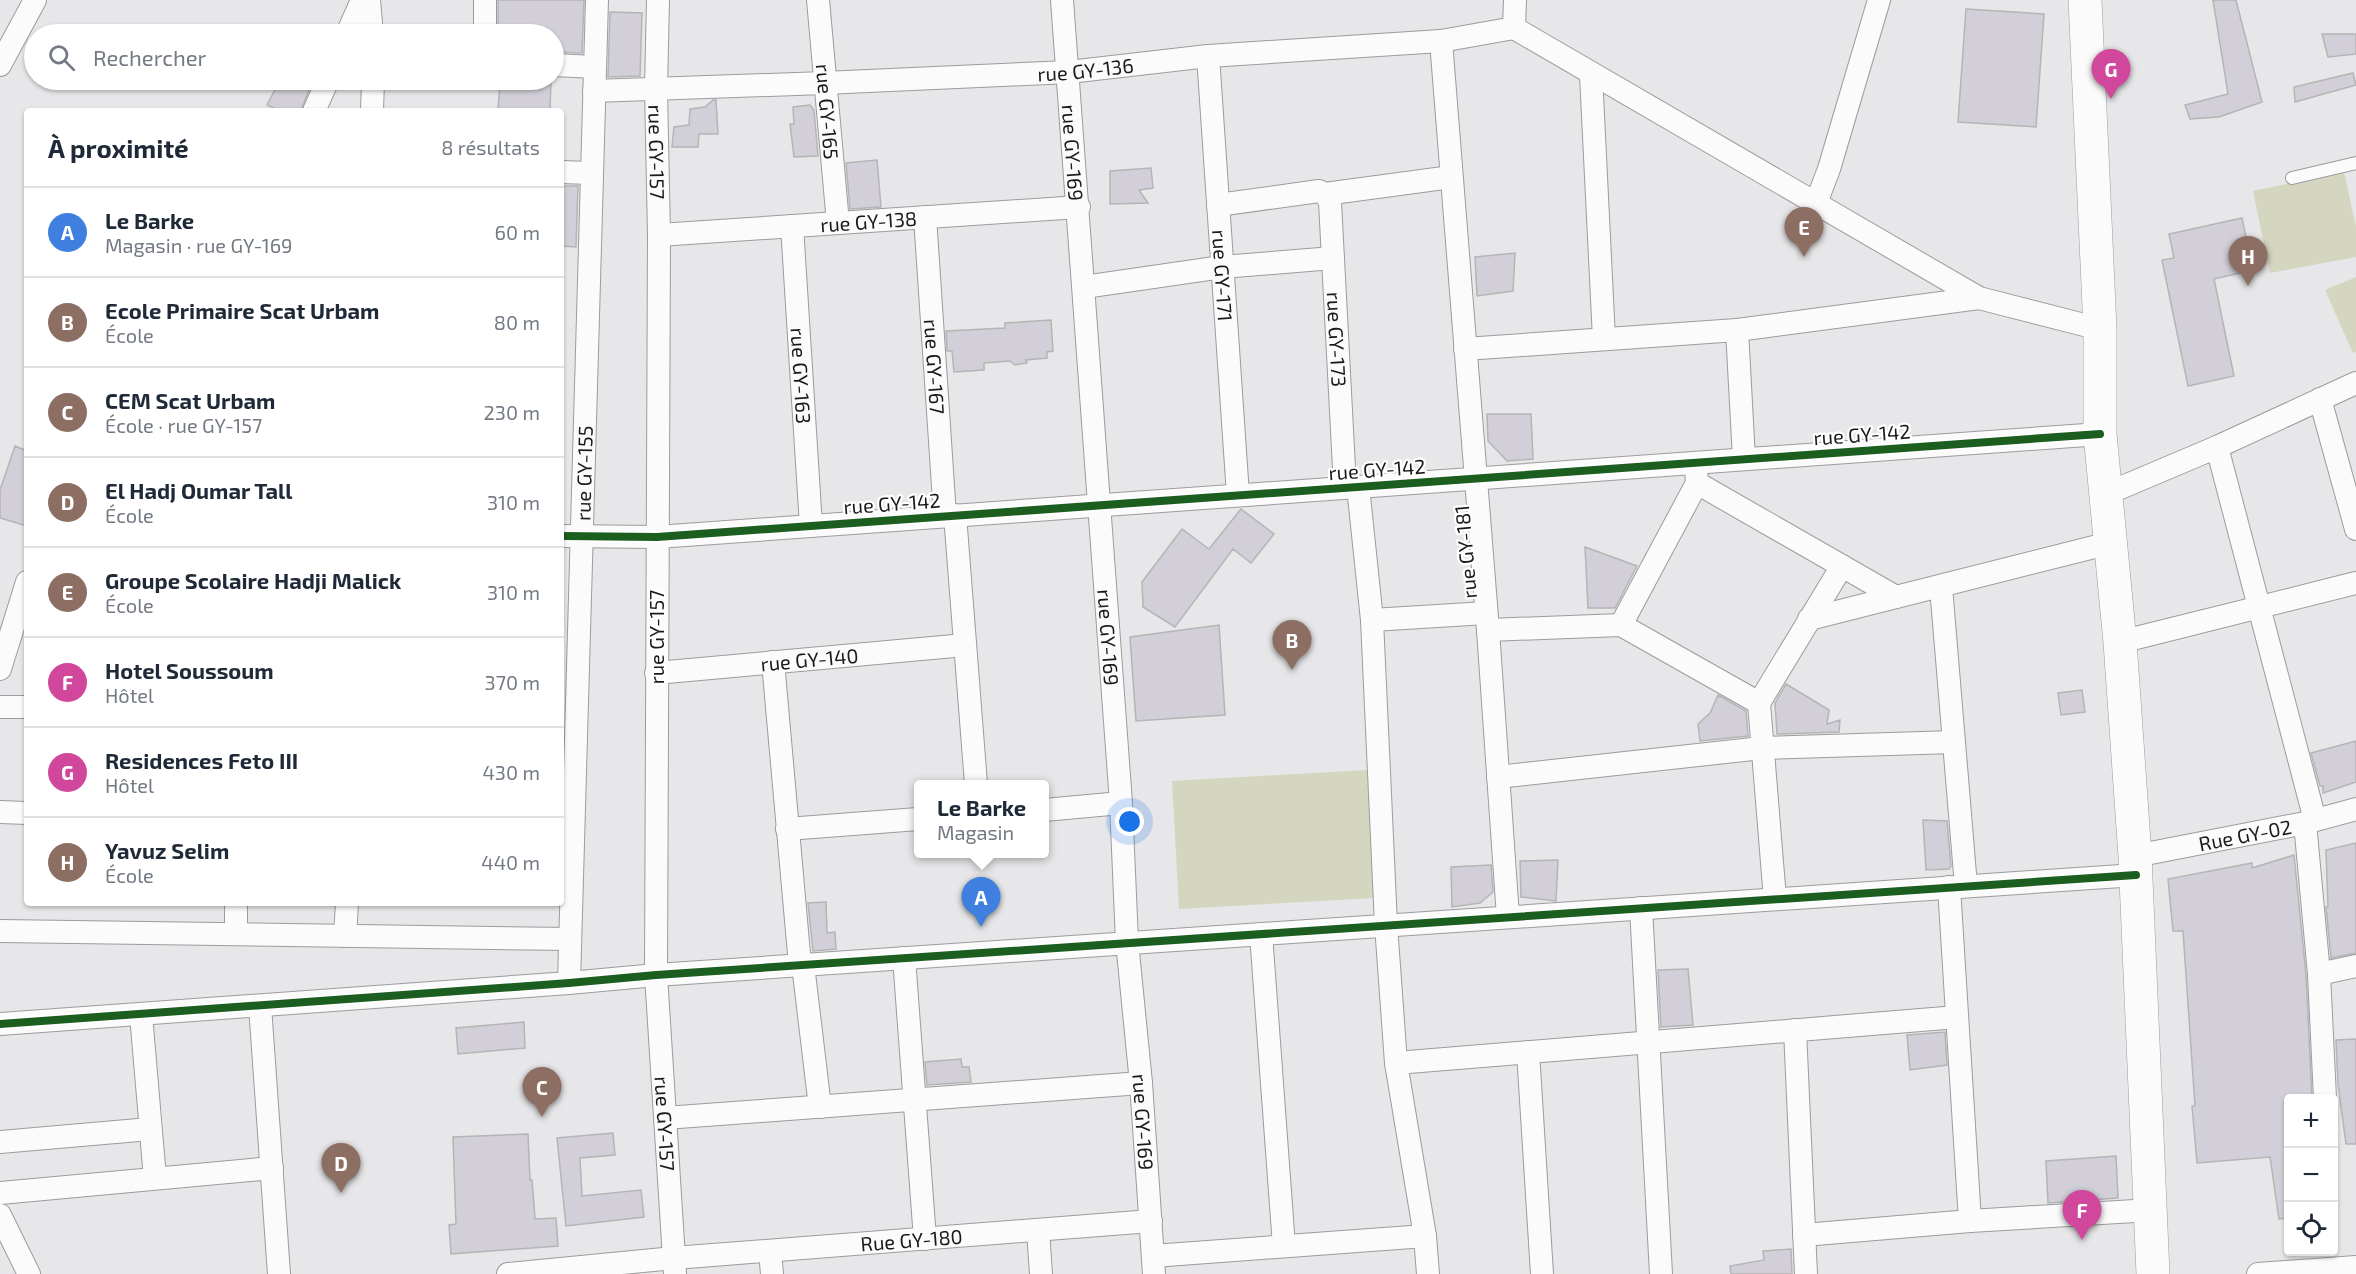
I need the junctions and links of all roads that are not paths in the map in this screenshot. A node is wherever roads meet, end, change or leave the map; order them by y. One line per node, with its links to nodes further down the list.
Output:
1 (35, 0): 18 (street)
2 (362, 0): 12 (street)
3 (369, 0): 13 (street)
4 (485, 0): 14 (street)
5 (597, 0): 20 (street, rue GY-155)
6 (658, 0): 24 (street, rue GY-157)
7 (818, 0): 23 (street, rue GY-165)
8 (1062, 0): 21 (street, rue GY-169)
9 (1515, 0): 15 (street)
10 (1879, 0): 36 (street)
11 (2085, 0): 47 (street)
12 (351, 24)
13 (371, 24)
14 (485, 24)
15 (1514, 28): 16 (street, rue GY-136); 22 (street)
16 (1441, 41): 17 (street, rue GY-136); 33 (street, rue GY-181)
17 (1208, 56): 21 (street, rue GY-136); 37 (street, rue GY-171)
18 (0, 65)
19 (564, 65): 20 (street)
20 (594, 66): 27 (street, rue GY-155)
21 (1069, 72): 23 (street, rue GY-136); 38 (street, rue GY-169)
22 (1591, 75): 36 (street); 49 (street)
23 (824, 83): 24 (street, rue GY-136); 40 (street, rue GY-165)
24 (656, 89): 27 (street, rue GY-136); 42 (street, rue GY-157)
25 (323, 90): 28 (street)
26 (373, 90): 29 (street)
27 (594, 91): 32 (street, rue GY-155)
28 (315, 108)
29 (372, 108)
30 (2356, 163): 34 (lane)
31 (564, 172): 32 (street)
32 (591, 173): 66 (street, rue GY-155)
33 (1451, 177): 35 (street); 50 (street, rue GY-181)
34 (2292, 178)
35 (1325, 194): 37 (street); 43 (street, rue GY-173)
36 (1816, 203): 46 (street)
37 (1218, 205): 44 (street, rue GY-171)
38 (1079, 207): 39 (street, rue GY-138); 45 (street, rue GY-169)
39 (925, 217): 40 (street, rue GY-138); 63 (street, rue GY-167)
40 (838, 223): 41 (street, rue GY-138)
41 (792, 226): 42 (street, rue GY-138); 64 (street, rue GY-163)
42 (659, 235): 67 (street, rue GY-157)
43 (1333, 258): 44 (street); 59 (street, rue GY-173)
44 (1222, 267): 45 (street); 61 (street, rue GY-171)
45 (1084, 287): 62 (street, rue GY-169)
46 (1979, 298): 47 (street); 48 (street)
47 (2100, 329): 53 (street)
48 (1737, 330): 49 (street); 55 (street)
49 (1604, 339): 50 (street)
50 (1465, 349): 58 (street, rue GY-181)
51 (2356, 383): 52 (street)
52 (2320, 399): 54 (street); 56 (street)
53 (2100, 434): 55 (street, rue GY-142); 60 (street)
54 (2217, 447): 60 (street); 74 (street)
55 (1744, 459): 57 (street, rue GY-142)
56 (2348, 472): 65 (street)
57 (1697, 473): 58 (street, rue GY-142); 69 (street); 78 (street)
58 (1475, 478): 59 (street, rue GY-142); 77 (street, rue GY-181)
59 (1352, 487): 61 (street, rue GY-142); 76 (street, rue GY-173)
60 (2106, 494): 68 (street)
61 (1238, 495): 62 (street, rue GY-142)
62 (1100, 505): 63 (street, rue GY-142); 91 (street, rue GY-169)
63 (950, 516): 64 (street, rue GY-142); 80 (street, rue GY-167)
64 (811, 526): 67 (street, rue GY-142)
65 (2356, 529)
66 (571, 536): 67 (street, rue GY-142); 99 (street, rue GY-155)
67 (657, 537): 83 (street, rue GY-157)
68 (2110, 543): 71 (street); 79 (street)
69 (1842, 566): 73 (street); 75 (street)
70 (2356, 583): 74 (street)
71 (1941, 587): 73 (street); 87 (street)
72 (24, 592): 82 (street)
73 (1896, 597): 75 (street)
74 (2259, 607): 79 (street); 97 (street)
75 (1809, 619): 84 (street)
76 (1372, 620): 77 (street); 107 (street, rue GY-173)
77 (1487, 622): 78 (street); 89 (street, rue GY-181)
78 (1621, 625): 84 (street)
79 (2120, 642): 100 (street)
80 (965, 645): 81 (street, rue GY-140); 90 (street, rue GY-167)
81 (773, 662): 83 (street, rue GY-140); 98 (street)
82 (0, 669)
83 (656, 673): 118 (street, rue GY-157)
84 (1759, 703): 88 (street)
85 (0, 707): 86 (street)
86 (24, 707)
87 (1954, 742): 88 (street); 101 (street)
88 (1762, 748): 89 (street); 102 (street)
89 (1498, 777): 106 (street, rue GY-181)
90 (976, 780)
91 (1121, 803): 93 (street); 113 (street, rue GY-169)
92 (2356, 809): 97 (street, Rue GY-02)
93 (1049, 810)
94 (0, 812): 95 (street)
95 (24, 813)
96 (914, 819): 98 (street)
97 (2310, 821): 100 (street, Rue GY-02); 117 (street)
98 (787, 829): 115 (street)
99 (567, 831): 112 (street, rue GY-155)
100 (2135, 865): 101 (street, Rue GY-02); 138 (street)
101 (1958, 887): 102 (street, Rue GY-02); 122 (street)
102 (1774, 899): 105 (street, Rue GY-02)
103 (236, 906): 109 (street)
104 (347, 906): 111 (street)
105 (1641, 908): 106 (street, Rue GY-02); 125 (street)
106 (1508, 917): 107 (street, Rue GY-02)
107 (1386, 925): 110 (street, Rue GY-02); 127 (street, rue GY-173)
108 (0, 931): 109 (street)
109 (236, 934): 111 (street)
110 (1260, 934): 113 (street, Rue GY-02); 146 (street)
111 (345, 936): 112 (street)
112 (570, 939): 119 (street, rue GY-155)
113 (1127, 942): 114 (street, Rue GY-02); 128 (street, rue GY-169)
114 (904, 958): 115 (street, Rue GY-02); 130 (street)
115 (802, 965): 118 (street, Rue GY-02); 131 (street)
116 (2356, 966): 117 (street)
117 (2319, 974): 129 (street)
118 (656, 975): 119 (street, Rue GY-02); 132 (street, rue GY-157)
119 (568, 983): 120 (street, Rue GY-02)
120 (261, 1006): 121 (street, Rue GY-02); 135 (street)
121 (141, 1015): 123 (street, Rue GY-02); 133 (street)
122 (1957, 1017): 124 (street); 141 (street)
123 (0, 1024)
124 (1795, 1030): 125 (street); 143 (street)
125 (1647, 1043): 126 (street); 159 (street)
126 (1528, 1052): 127 (street); 158 (street)
127 (1396, 1063): 144 (street, rue GY-173)
128 (1141, 1083): 130 (street); 140 (street, rue GY-169)
129 (2325, 1094)
130 (915, 1100): 131 (street); 145 (street)
131 (820, 1107): 132 (street)
132 (665, 1118): 150 (street, rue GY-157)
133 (150, 1129): 134 (street); 136 (street)
134 (0, 1142)
135 (272, 1168): 136 (street); 153 (street)
136 (155, 1178): 137 (street)
137 (0, 1193)
138 (2151, 1209): 141 (street); 161 (street)
139 (0, 1215): 152 (street)
140 (1151, 1221): 142 (street, Rue GY-180); 149 (street, rue GY-169)
141 (1970, 1221): 143 (street)
142 (1038, 1230): 145 (street, Rue GY-180); 156 (street)
143 (1804, 1235): 160 (street)
144 (1425, 1236): 146 (street); 157 (street, rue GY-173)
145 (925, 1239): 147 (street, Rue GY-180)
146 (1284, 1246): 149 (street)
147 (770, 1251): 150 (street, Rue GY-180); 155 (street)
148 (2341, 1262): 162 (street)
149 (1154, 1265)
150 (674, 1266): 151 (street, Rue GY-180)
151 (606, 1269): 154 (street, Rue GY-180)
152 (29, 1274)
153 (279, 1274)
154 (508, 1274)
155 (772, 1274)
156 (1041, 1274)
157 (1428, 1274)
158 (1542, 1274)
159 (1660, 1274)
160 (1806, 1274)
161 (2153, 1274)
162 (2258, 1274)

